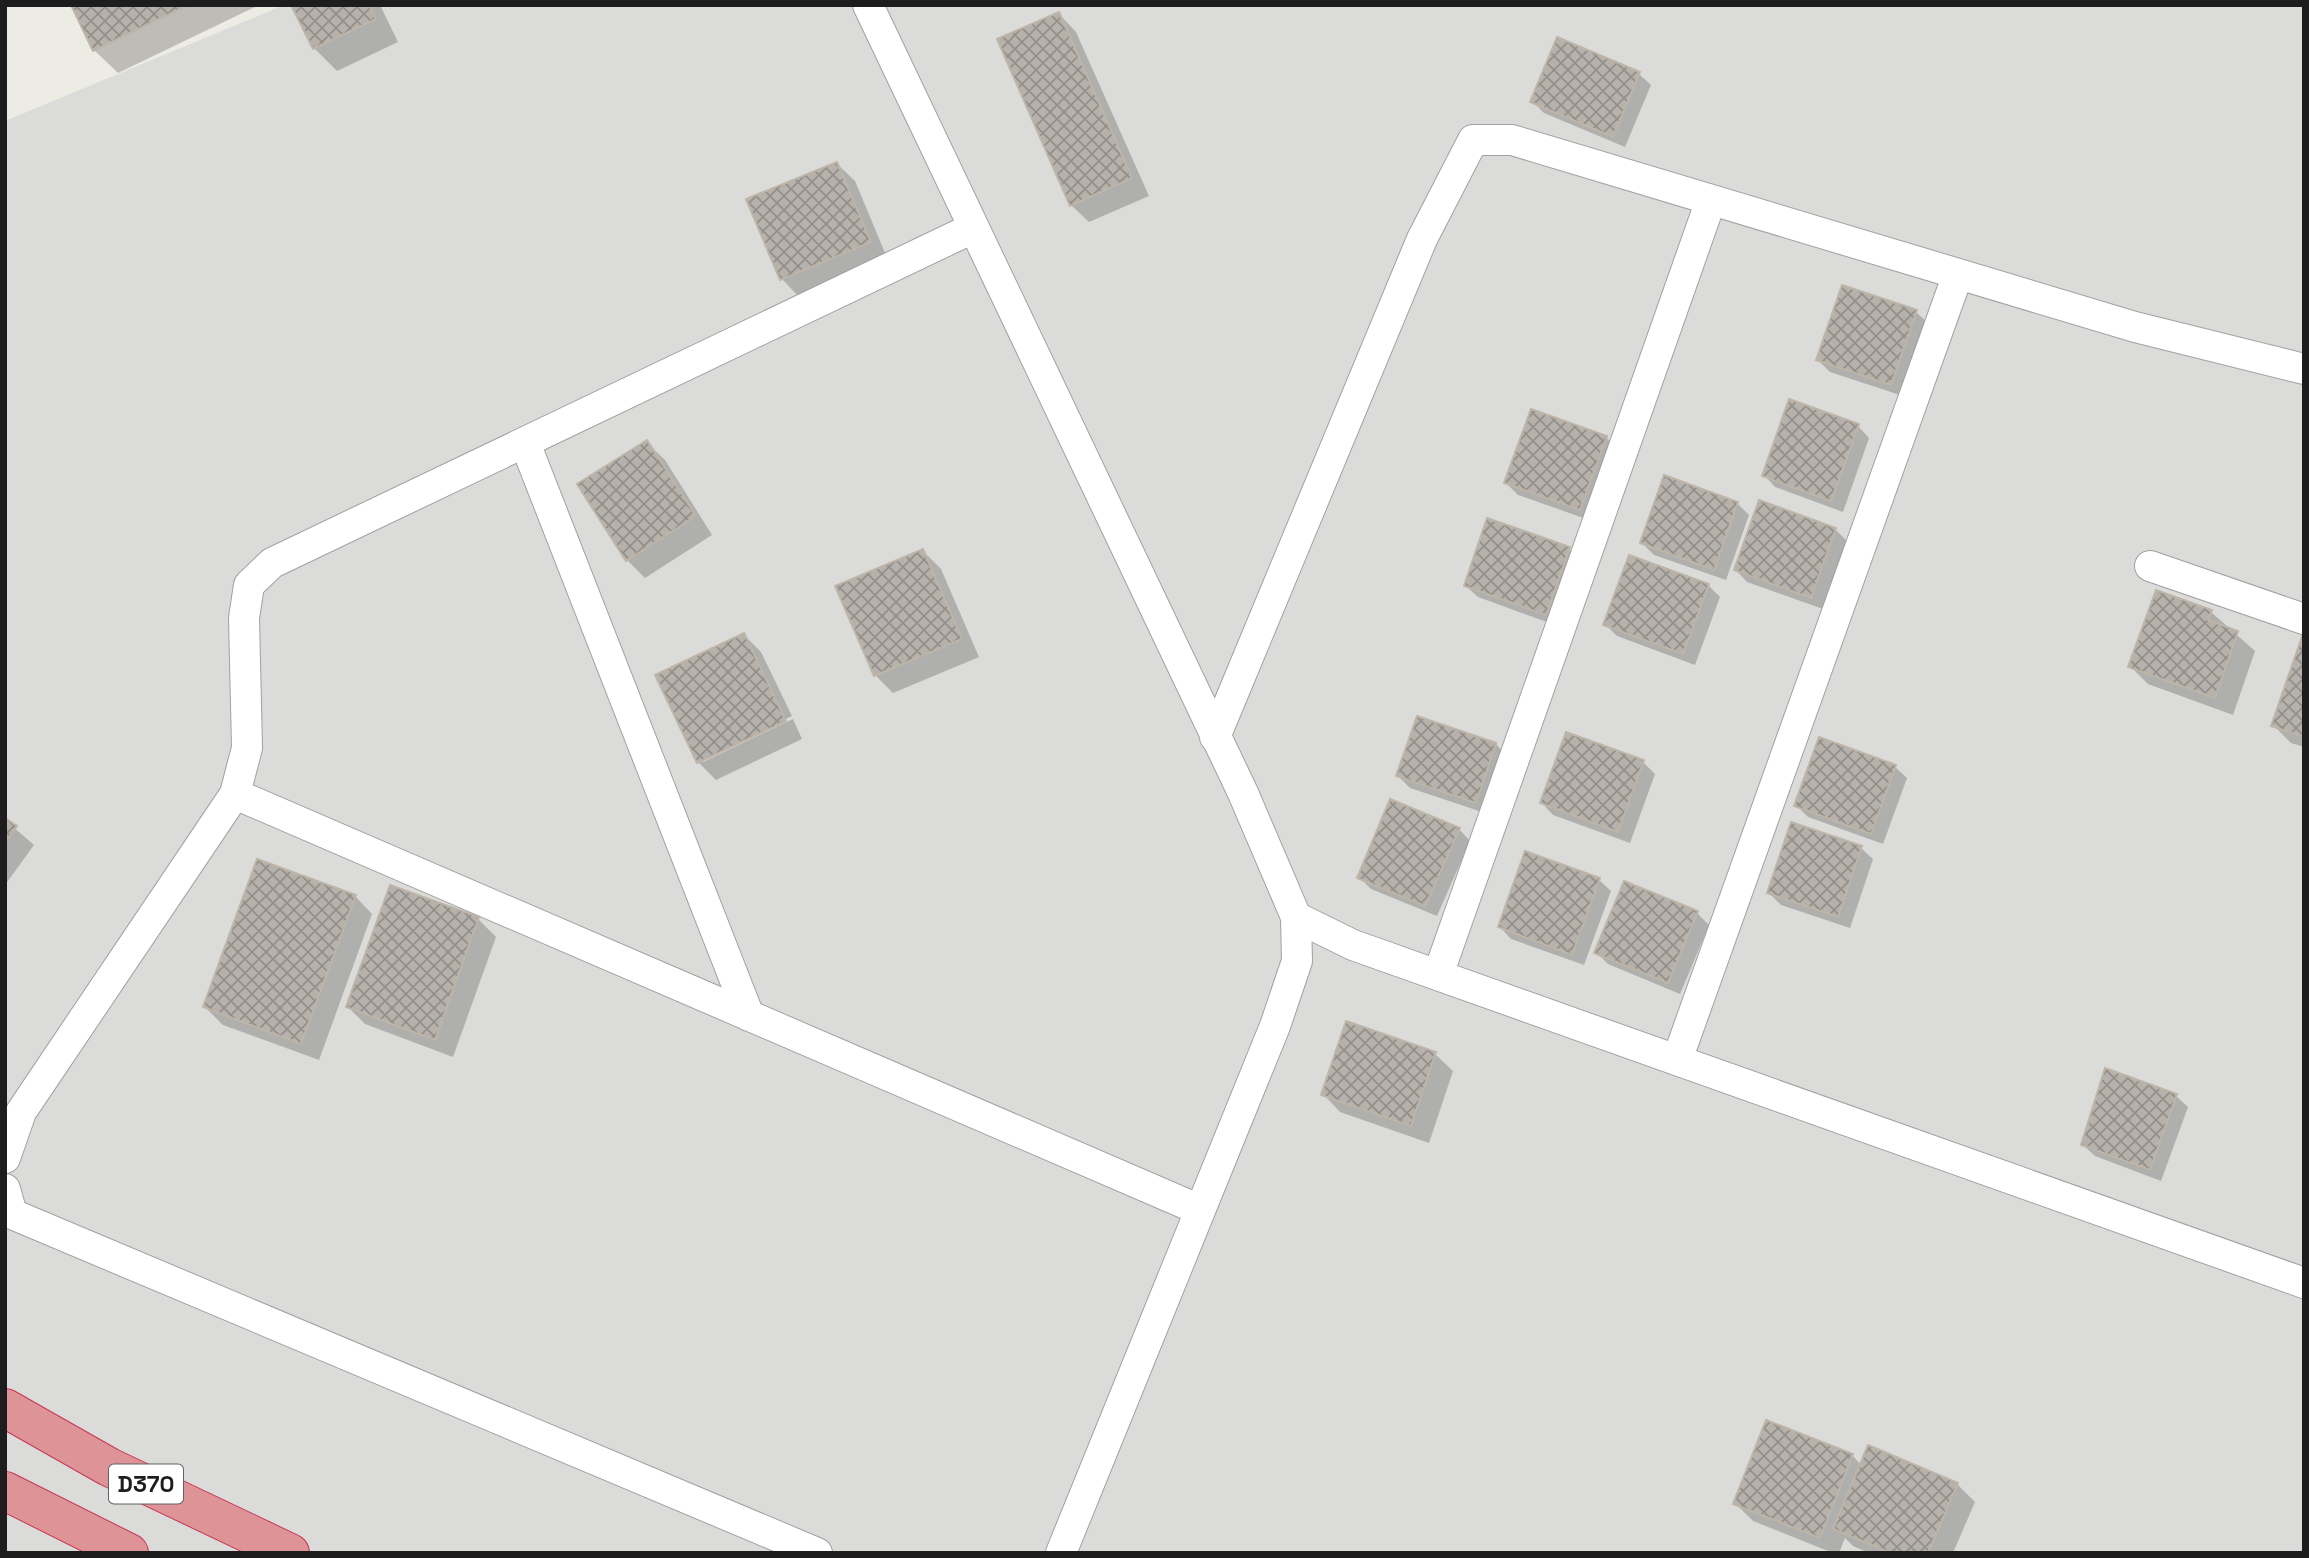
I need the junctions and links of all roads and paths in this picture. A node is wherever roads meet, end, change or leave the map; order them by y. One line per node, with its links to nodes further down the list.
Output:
1 (868, 5): 3 (street)
2 (1711, 200): 4 (street); 9 (street); 12 (street)
3 (973, 228): 6 (street); 9 (street)
4 (1958, 274): 5 (street); 14 (street)
5 (2304, 369)
6 (525, 443): 10 (street); 13 (street)
7 (2150, 566): 8 (street)
8 (2304, 619)
9 (1215, 737): 11 (street)
10 (235, 794): 13 (street); 15 (street)
11 (1296, 917): 12 (street); 17 (street)
12 (1438, 975): 14 (street)
13 (749, 1016): 17 (street)
14 (1677, 1060): 18 (street)
15 (5, 1158)
16 (5, 1189): 23 (street)
17 (1200, 1210): 24 (street)
18 (2304, 1283)
19 (5, 1408): 22 (highway, D370)
20 (5, 1491): 21 (highway, D370)
21 (129, 1553)
22 (290, 1553)
23 (817, 1553)
24 (1061, 1553)

